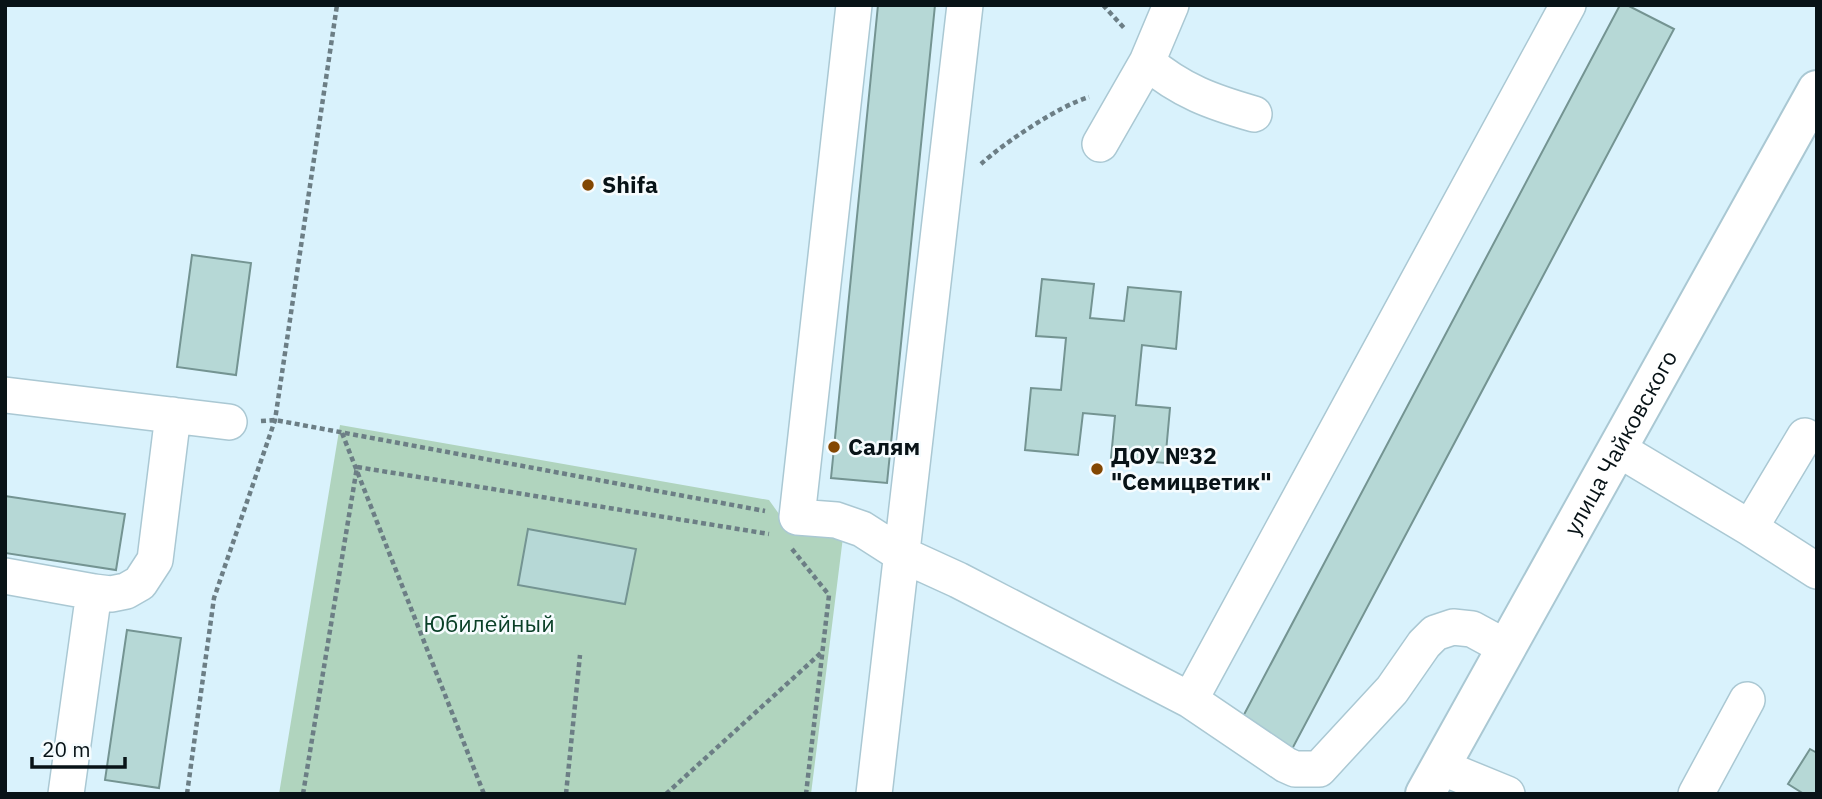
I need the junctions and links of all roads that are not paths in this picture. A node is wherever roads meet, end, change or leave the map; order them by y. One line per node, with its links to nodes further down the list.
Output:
1 (854, 5): 15 (street)
2 (965, 5): 15 (street)
3 (1171, 5): 5 (street)
4 (1567, 5): 20 (street)
5 (1140, 74): 7 (street); 8 (street)
6 (1817, 90): 13 (main road, улица Чайковского)
7 (1254, 114)
8 (1100, 144)
9 (5, 395): 10 (street)
10 (173, 415): 11 (street); 18 (street)
11 (229, 422)
12 (1805, 436): 14 (street)
13 (1618, 449): 14 (street); 19 (main road, улица Чайковского)
14 (1750, 528): 16 (street)
15 (901, 554): 20 (street); 24 (street)
16 (1817, 571)
17 (5, 576): 18 (street)
18 (94, 592): 23 (street)
19 (1507, 648): 20 (street); 22 (main road, улица Чайковского)
20 (1190, 700)
21 (1747, 700): 26 (street)
22 (1433, 781): 25 (street)
23 (66, 794)
24 (874, 794)
25 (1507, 794)
26 (1696, 794)

